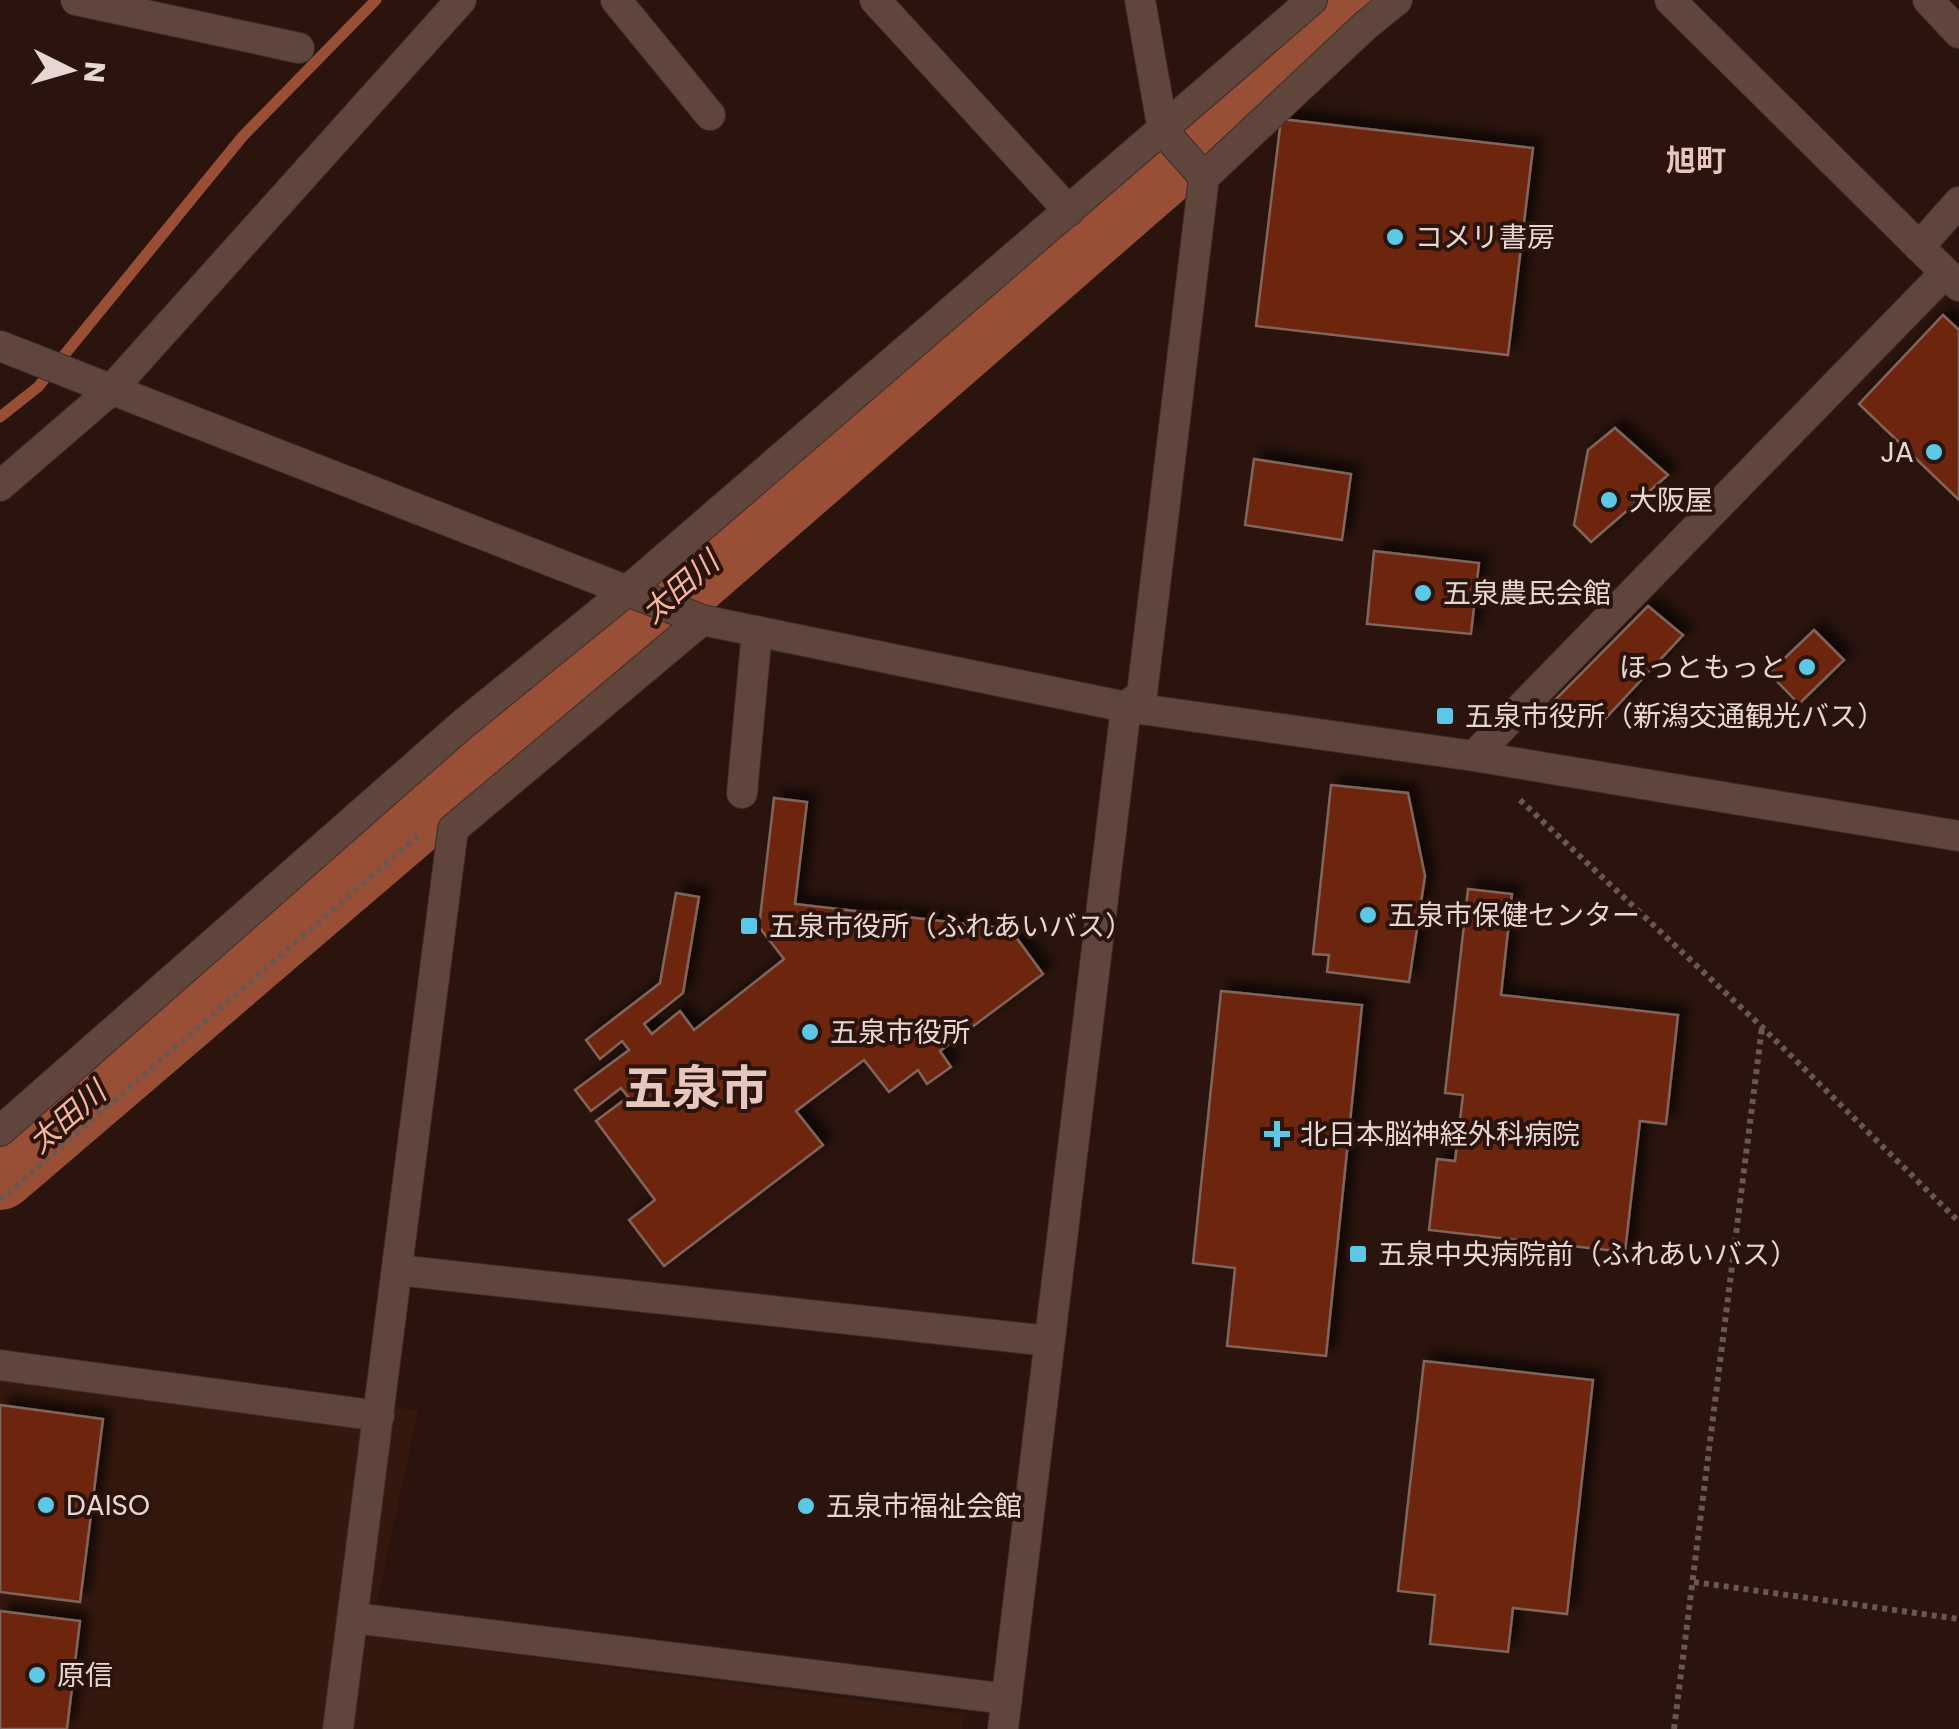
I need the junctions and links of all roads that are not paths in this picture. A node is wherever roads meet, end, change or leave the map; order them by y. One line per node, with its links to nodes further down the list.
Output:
1 (76, 0): 11 (street)
2 (461, 0): 20 (street)
3 (616, 0): 12 (street)
4 (875, 0): 16 (street)
5 (1140, 0): 13 (street)
6 (1312, 0): 13 (street)
7 (1397, 0): 14 (street)
8 (1928, 0): 10 (street)
9 (1687, 6): 17 (street)
10 (1959, 32)
11 (299, 48)
12 (710, 115)
13 (1163, 131): 14 (street); 16 (street)
14 (1204, 178): 25 (street)
15 (1959, 202): 17 (street)
16 (1069, 211): 22 (street)
17 (1919, 246): 18 (street)
18 (1952, 279): 26 (street)
19 (0, 346): 20 (street)
20 (110, 391): 21 (street); 22 (street)
21 (0, 486)
22 (628, 590): 23 (street); 29 (street)
23 (702, 620): 24 (street); 30 (street)
24 (756, 631): 25 (street); 27 (street)
25 (1126, 706): 26 (street); 31 (street)
26 (1474, 756): 28 (street)
27 (742, 793)
28 (1959, 836)
29 (0, 1130)
30 (397, 1270): 31 (street); 33 (street)
31 (1049, 1341): 35 (street)
32 (0, 1365): 33 (street)
33 (378, 1416): 34 (street)
34 (354, 1618): 35 (street); 36 (street)
35 (1005, 1714)
36 (338, 1729)

